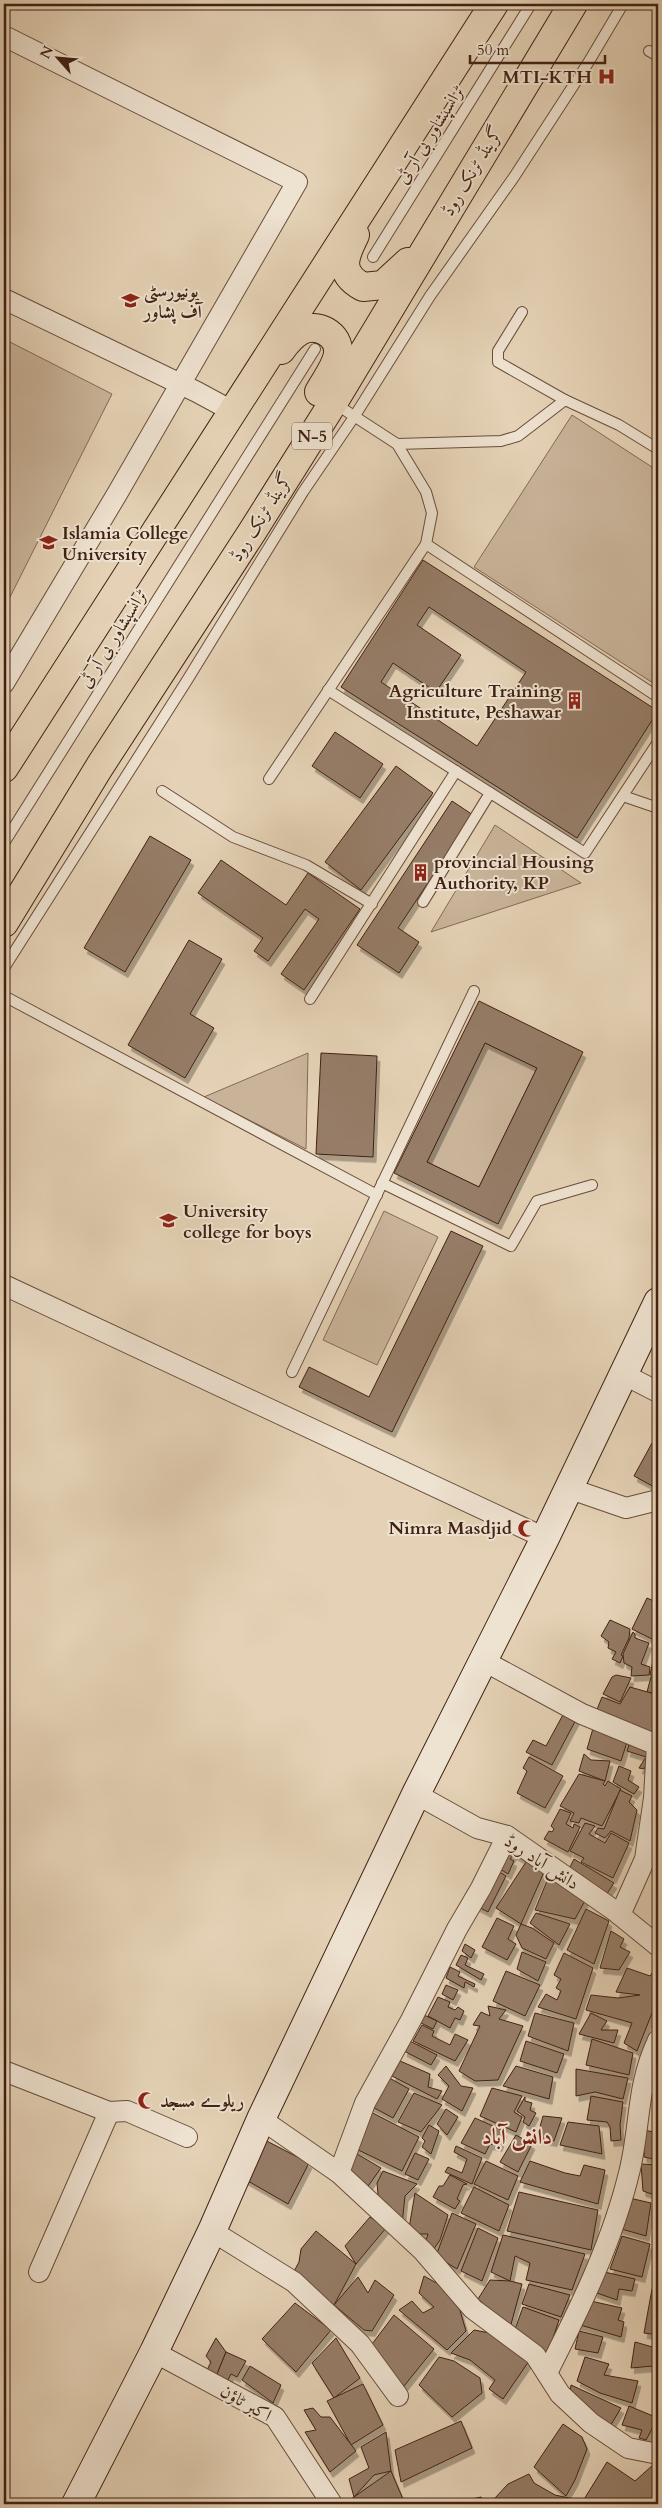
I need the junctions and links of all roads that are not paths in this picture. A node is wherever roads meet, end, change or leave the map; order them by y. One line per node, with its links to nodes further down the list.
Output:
1 (494, 4): 7 (highway)
2 (531, 4): 8 (lane, ٹرانسپشاور بی آر ٹی)
3 (573, 4): 6 (highway, گرینڈ ٹرنک روڈ / N-5)
4 (623, 4): 15 (lane)
5 (4, 36): 12 (street)
6 (463, 186): 7 (highway); 15 (highway, گرینڈ ٹرنک روڈ / N-5)
7 (374, 188): 14 (highway)
8 (373, 257)
9 (4, 299): 12 (street)
10 (522, 312): 13 (lane)
11 (315, 349): 31 (lane, ٹرانسپشاور بی آر ٹی)
12 (180, 384): 14 (street); 20 (street)
13 (565, 400): 16 (lane); 17 (lane)
14 (236, 409): 18 (highway); 24 (highway)
15 (343, 410): 16 (lane); 18 (highway, گرینڈ ٹرنک روڈ / N-5); 35 (lane)
16 (397, 444): 19 (lane)
17 (658, 448)
18 (252, 532): 34 (highway, گرینڈ ٹرنک روڈ / N-5)
19 (426, 544): 21 (lane); 22 (lane)
20 (4, 683)
21 (328, 690): 25 (lane); 26 (lane)
22 (658, 697)
23 (658, 742): 29 (lane)
24 (4, 768)
25 (456, 771): 28 (lane); 33 (lane)
26 (270, 780)
27 (162, 791): 33 (lane)
28 (490, 793): 29 (lane); 32 (lane)
29 (622, 796): 30 (lane)
30 (658, 808)
31 (4, 844)
32 (423, 902)
33 (372, 904): 38 (lane)
34 (4, 923)
35 (4, 968)
36 (474, 991): 39 (lane)
37 (4, 996): 41 (lane)
38 (310, 998)
39 (382, 1183): 40 (lane); 41 (lane)
40 (592, 1185)
41 (376, 1195): 44 (lane)
42 (4, 1285): 49 (street)
43 (658, 1302): 45 (street)
44 (292, 1372)
45 (622, 1374): 46 (street); 47 (street)
46 (658, 1392)
47 (568, 1488): 48 (street); 49 (street)
48 (658, 1502)
49 (545, 1538): 50 (street)
50 (484, 1661): 51 (street); 53 (street)
51 (416, 1794): 52 (street, دانش آباد روڈ); 58 (street)
52 (507, 1836): 53 (street, دانش آباد روڈ); 60 (street)
53 (620, 1915): 54 (street, دانش آباد روڈ)
54 (658, 1946)
55 (658, 2040): 64 (street)
56 (4, 2071): 57 (street)
57 (109, 2112): 59 (street); 62 (street)
58 (261, 2119): 60 (street); 61 (street)
59 (187, 2137)
60 (339, 2173): 64 (street)
61 (212, 2232): 63 (street); 65 (street)
62 (39, 2272)
63 (154, 2352): 67 (street); 68 (street, اکبر ٹاؤن)
64 (546, 2373): 66 (street)
65 (398, 2396)
66 (658, 2454)
67 (76, 2504)
68 (332, 2504)

